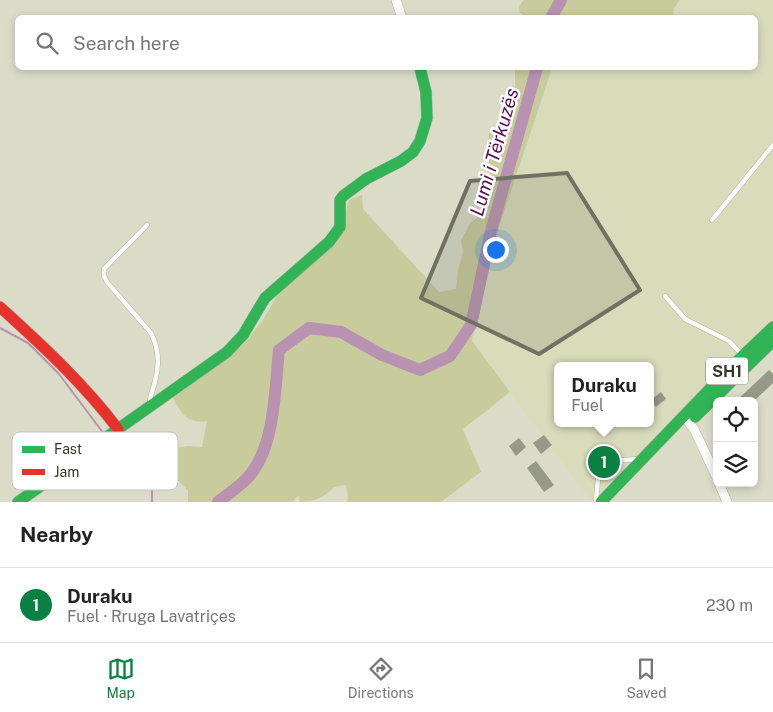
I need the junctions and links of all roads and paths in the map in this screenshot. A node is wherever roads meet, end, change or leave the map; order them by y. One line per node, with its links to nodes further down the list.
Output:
1 (396, 0): 2 (street)
2 (401, 15)
3 (420, 70): 12 (street)
4 (773, 145): 5 (lane)
5 (712, 220)
6 (147, 225): 12 (lane)
7 (665, 296): 11 (lane)
8 (0, 307): 14 (street)
9 (773, 326): 11 (street, SH1)
10 (773, 341): 13 (street, SH1)
11 (743, 356): 16 (street, SH1)
12 (152, 405): 15 (street)
13 (689, 423): 19 (street); 25 (street, SH1)
14 (110, 432)
15 (114, 432)
16 (642, 458): 17 (lane); 24 (street, SH1)
17 (611, 461)
18 (602, 468): 23 (lane)
19 (713, 469)
20 (721, 487): 26 (street)
21 (36, 490): 22 (street)
22 (18, 502)
23 (596, 502)
24 (601, 502)
25 (613, 502)
26 (727, 502)

